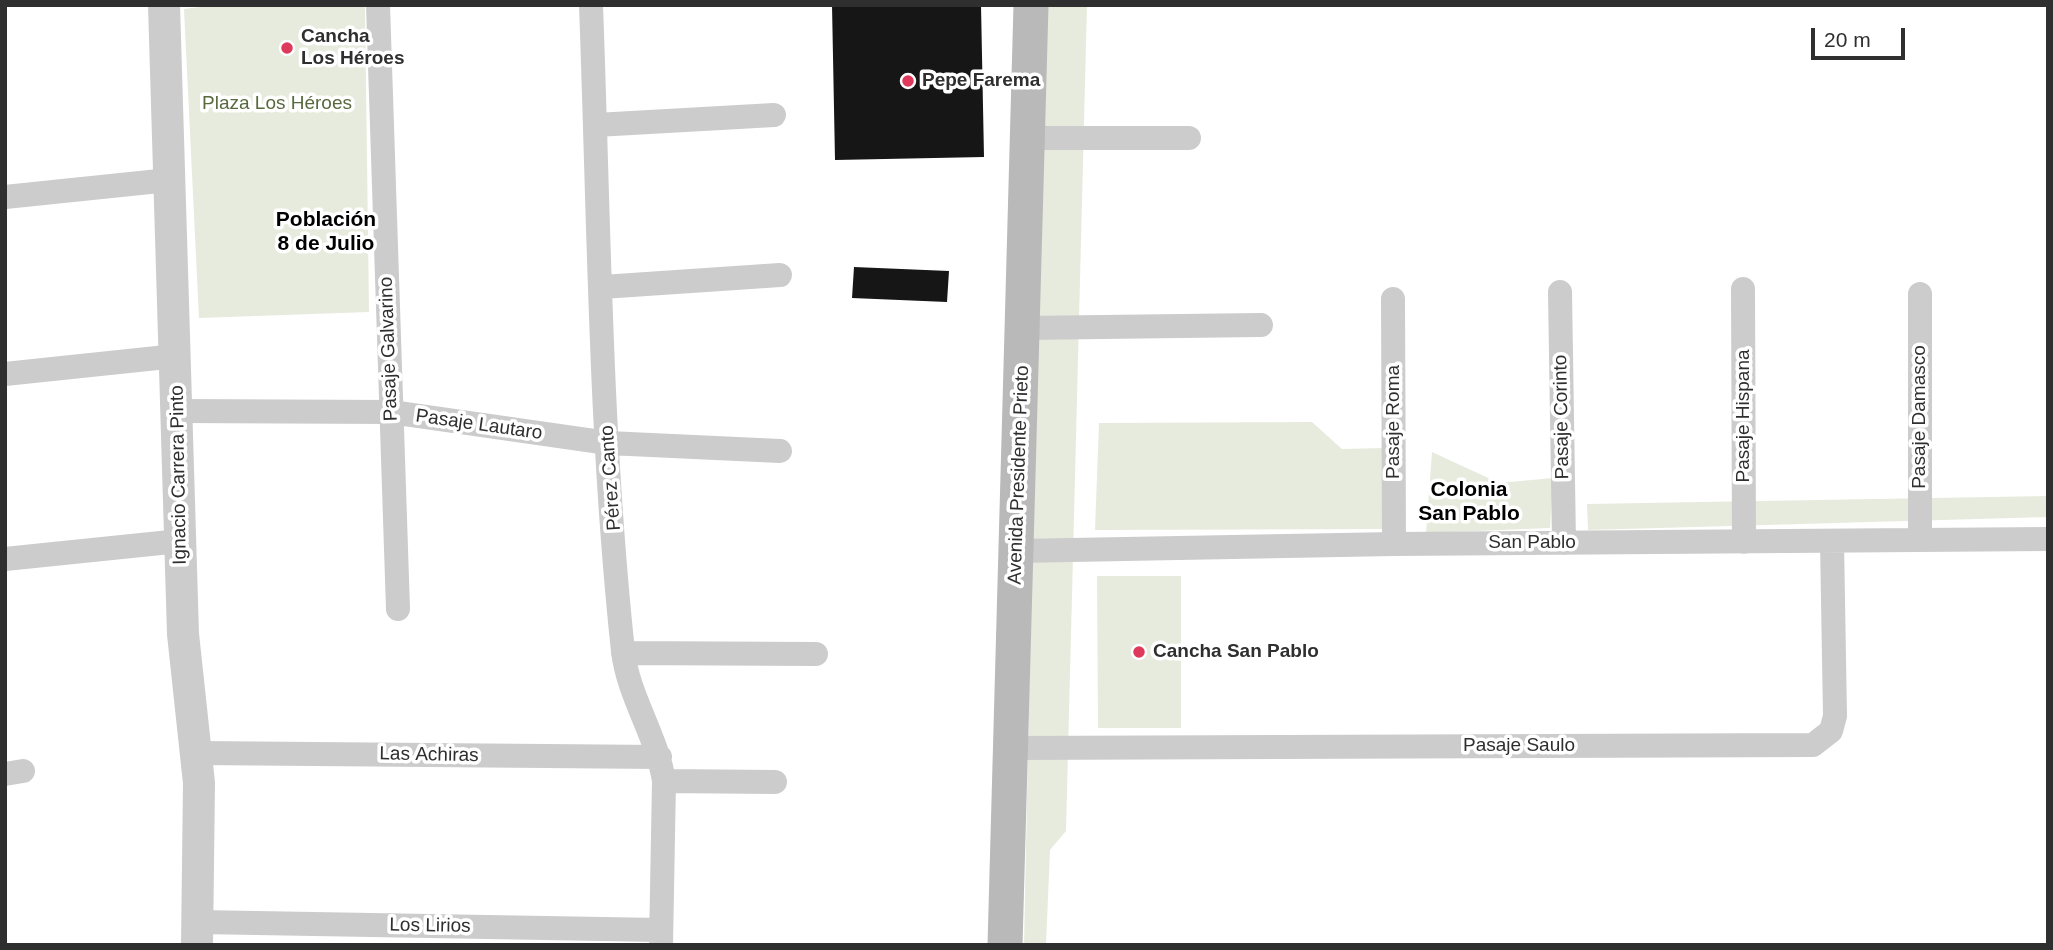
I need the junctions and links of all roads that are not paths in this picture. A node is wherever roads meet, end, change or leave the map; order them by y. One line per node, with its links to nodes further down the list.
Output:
1 (164, 5): 9 (street, Ignacio Carrera Pinto)
2 (378, 5): 22 (street, Pasaje Galvarino)
3 (591, 5): 6 (street, Pérez Canto)
4 (1031, 5): 7 (main road, Avenida Presidente Prieto)
5 (774, 115): 6 (street)
6 (596, 125): 12 (street, Pérez Canto)
7 (1027, 138): 8 (street); 18 (main road, Avenida Presidente Prieto)
8 (1189, 138)
9 (169, 180): 10 (street); 19 (street, Ignacio Carrera Pinto)
10 (5, 197)
11 (780, 275): 12 (street)
12 (602, 287): 23 (street, Pérez Canto)
13 (1743, 289): 29 (street, Pasaje Hispana)
14 (1560, 292): 30 (street, Pasaje Corinto)
15 (1920, 294): 26 (street, Pasaje Damasco)
16 (1393, 299): 31 (street, Pasaje Roma)
17 (1261, 325): 18 (street)
18 (1023, 328): 32 (main road, Avenida Presidente Prieto)
19 (176, 356): 20 (street); 21 (street, Ignacio Carrera Pinto)
20 (5, 374)
21 (177, 411): 22 (street, Pasaje Lautaro); 27 (street, Ignacio Carrera Pinto)
22 (391, 412): 23 (street, Pasaje Lautaro); 34 (street, Pasaje Galvarino)
23 (608, 443): 24 (street, Pasaje Lautaro); 35 (street, Pérez Canto)
24 (780, 451)
25 (2048, 539): 26 (street, San Pablo)
26 (1920, 540): 28 (street, San Pablo)
27 (180, 541): 33 (street); 38 (street, Ignacio Carrera Pinto)
28 (1832, 541): 29 (street, San Pablo); 37 (street, Pasaje Saulo)
29 (1744, 542): 30 (street, San Pablo)
30 (1564, 543): 31 (street, San Pablo)
31 (1394, 544): 32 (street, San Pablo)
32 (1017, 551): 37 (main road, Avenida Presidente Prieto)
33 (5, 559)
34 (398, 609)
35 (624, 653): 36 (street); 39 (street, Pérez Canto)
36 (816, 654)
37 (1011, 748): 44 (main road, Avenida Presidente Prieto)
38 (198, 753): 39 (street, Las Achiras); 42 (street, Ignacio Carrera Pinto)
39 (660, 757): 40 (street, Pérez Canto)
40 (664, 782): 41 (street); 43 (street, Pérez Canto)
41 (775, 782)
42 (197, 934): 43 (street, Los Lirios)
43 (661, 937)
44 (1005, 945)

